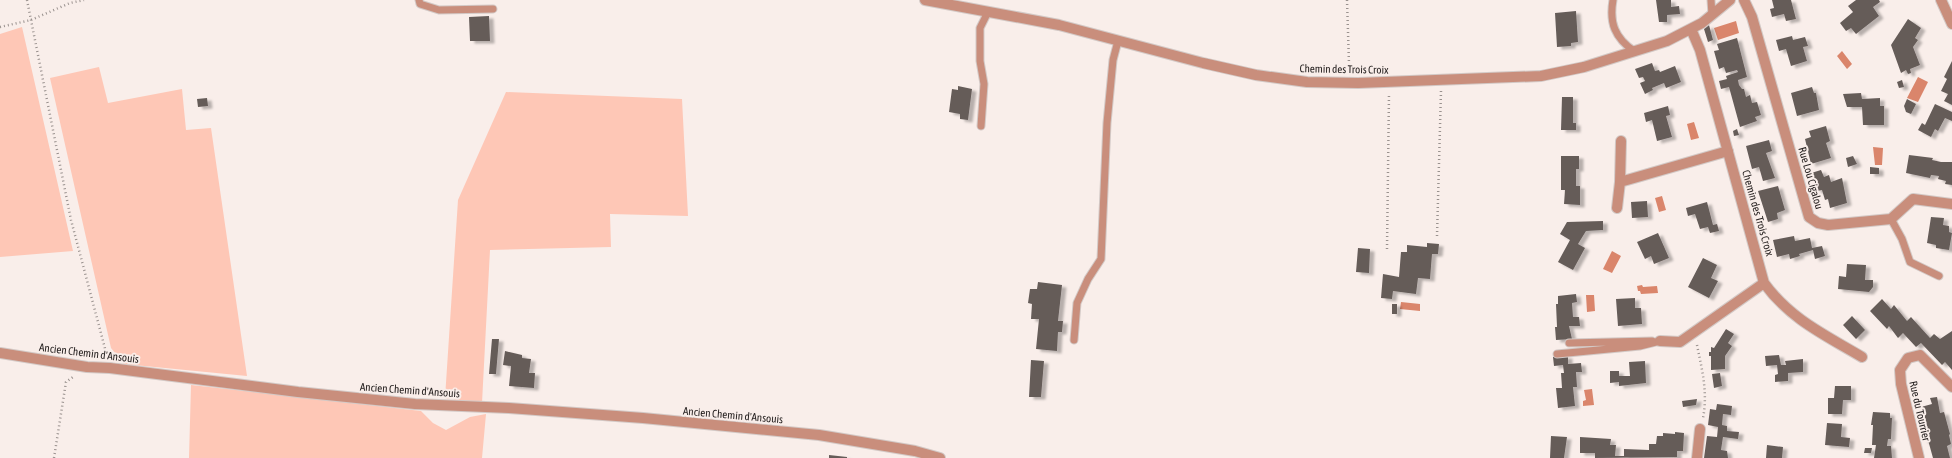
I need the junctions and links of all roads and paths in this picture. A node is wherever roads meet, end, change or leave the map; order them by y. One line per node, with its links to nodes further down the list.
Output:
1 (27, 0): 14 (path)
2 (84, 0): 14 (path)
3 (420, 0): 11 (lane)
4 (925, 0): 12 (street, Chemin des Trois Croix)
5 (1348, 0): 22 (path)
6 (1613, 0): 19 (lane)
7 (1711, 0): 13 (lane)
8 (1730, 0): 13 (street, Chemin des Trois Croix)
9 (1744, 0): 29 (street, Rue Lou Cigalou)
10 (1945, 3): 15 (street)
11 (493, 9)
12 (988, 12): 18 (street, Chemin des Trois Croix); 23 (lane)
13 (1712, 15): 17 (street, Chemin des Trois Croix)
14 (31, 20): 16 (path); 42 (path)
15 (1952, 24)
16 (0, 27)
17 (1690, 29): 19 (street, Chemin des Trois Croix); 25 (street, Chemin des Trois Croix)
18 (1118, 41): 22 (street, Chemin des Trois Croix); 35 (lane)
19 (1634, 51): 20 (street, Chemin des Trois Croix)
20 (1441, 80): 21 (street, Chemin des Trois Croix); 30 (path)
21 (1389, 82): 22 (street, Chemin des Trois Croix); 31 (path)
22 (1353, 83)
23 (981, 126)
24 (1621, 141): 26 (street)
25 (1728, 151): 26 (street); 33 (street, Chemin des Trois Croix)
26 (1620, 182): 28 (street)
27 (1952, 204): 29 (street)
28 (1617, 208)
29 (1891, 219): 32 (lane)
30 (1437, 236)
31 (1387, 249)
32 (1939, 276)
33 (1764, 282): 34 (street); 40 (street, Chemin des Trois Croix)
34 (1694, 331): 36 (street); 44 (path)
35 (1074, 340)
36 (1660, 341): 37 (lane); 39 (lane)
37 (1570, 343)
38 (0, 353): 41 (street, Ancien Chemin d'Ansouis)
39 (1556, 354)
40 (1862, 357)
41 (87, 367): 42 (street, Ancien Chemin d'Ansouis); 45 (path)
42 (110, 368): 46 (street, Ancien Chemin d'Ansouis)
43 (1952, 388): 48 (street, Rue du Tourrier)
44 (1700, 428): 47 (street)
45 (54, 458)
46 (940, 458)
47 (1697, 458)
48 (1919, 458)

